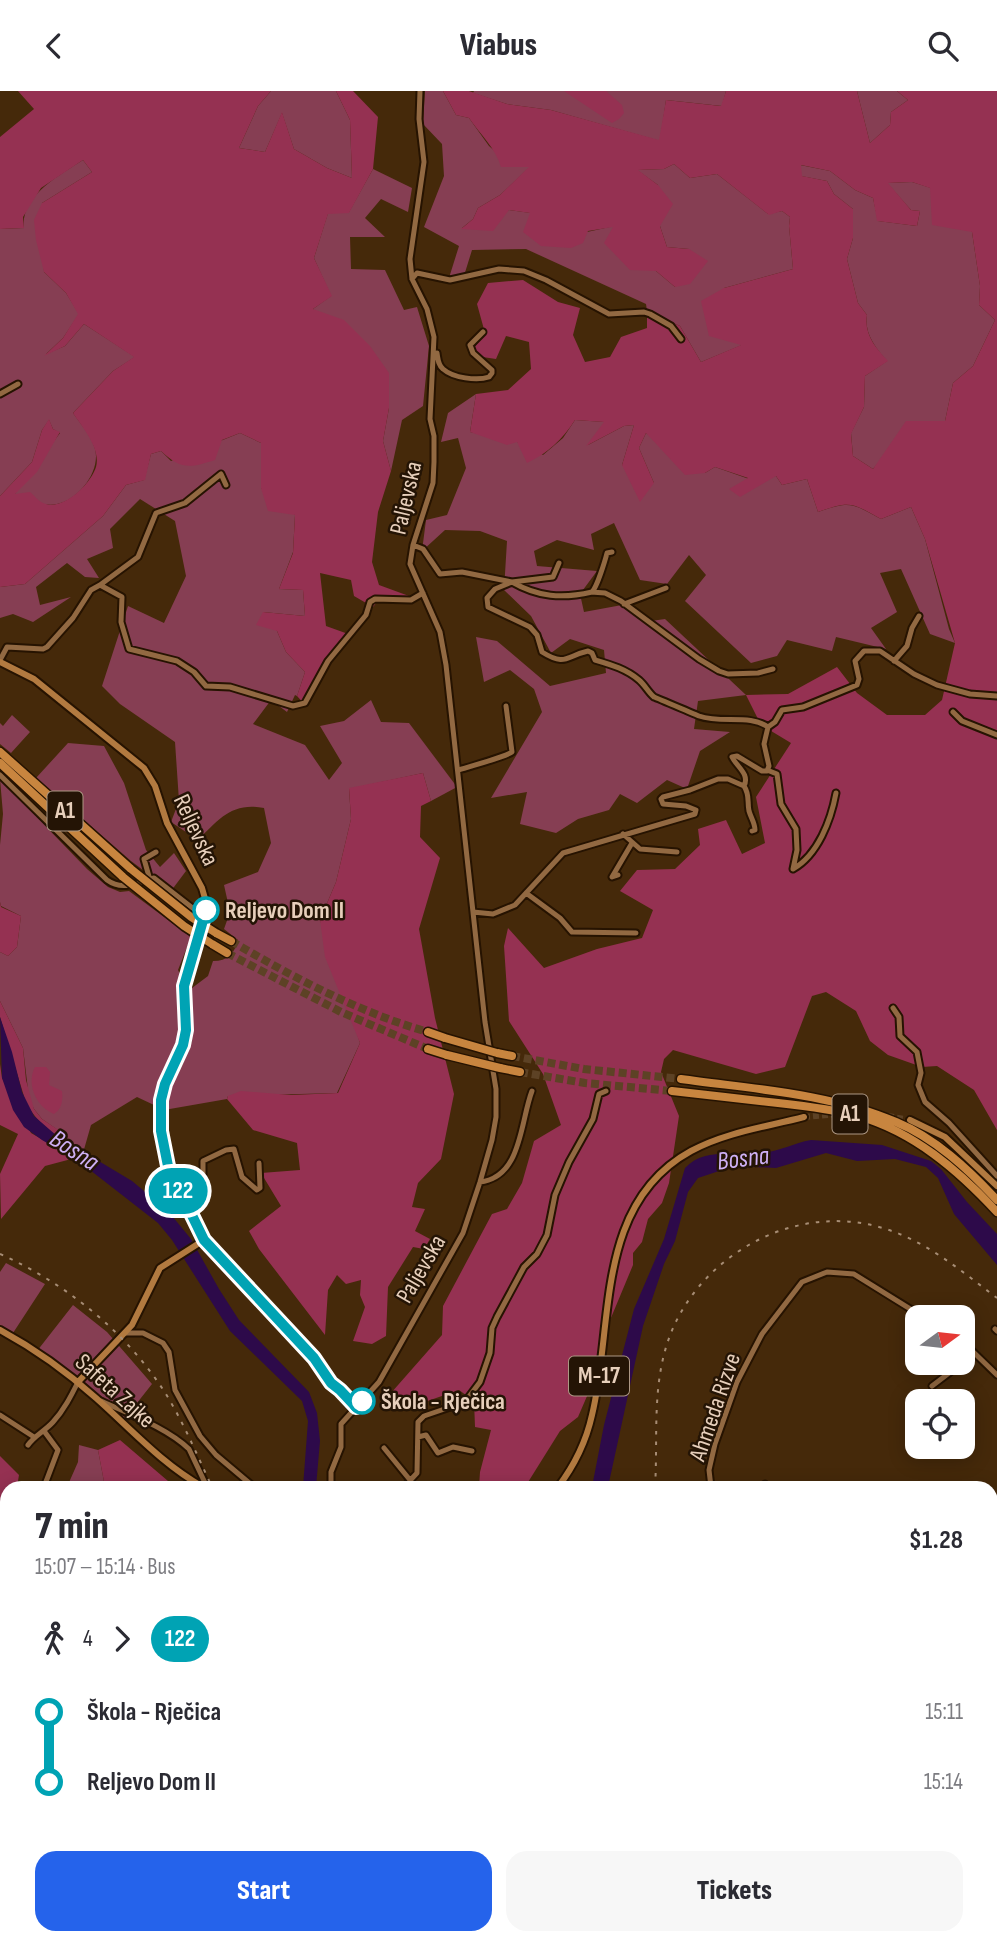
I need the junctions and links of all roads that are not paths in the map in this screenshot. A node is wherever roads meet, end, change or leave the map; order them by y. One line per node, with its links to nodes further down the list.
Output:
1 (420, 91): 2 (street, Paljevska)
2 (412, 279): 3 (street, Paljevska); 5 (street)
3 (432, 324): 4 (street); 9 (street, Paljevska)
4 (483, 332)
5 (681, 339)
6 (18, 384): 7 (street)
7 (0, 394)
8 (226, 485): 13 (street)
9 (413, 545): 12 (street); 16 (street, Paljevska)
10 (612, 552): 15 (street)
11 (559, 563): 12 (street)
12 (512, 582): 15 (street); 25 (street)
13 (100, 585): 16 (street); 19 (street)
14 (666, 588): 17 (street)
15 (591, 592): 17 (street)
16 (424, 593): 29 (street, Paljevska)
17 (624, 604): 21 (street)
18 (919, 616): 20 (street)
19 (0, 661): 43 (main road, Reljevska)
20 (894, 661): 22 (street); 25 (street)
21 (773, 669)
22 (997, 696)
23 (506, 706): 29 (street)
24 (953, 712): 26 (street)
25 (768, 727): 30 (street)
26 (997, 735)
27 (0, 752): 45 (highway, A1, bridge)
28 (0, 763): 46 (highway, A1, bridge)
29 (459, 770): 42 (street, Paljevska)
30 (767, 770): 32 (street); 33 (street)
31 (0, 775): 40 (street)
32 (744, 786): 34 (street); 35 (street)
33 (836, 793)
34 (752, 831)
35 (623, 834): 36 (street); 41 (street)
36 (632, 843): 38 (street); 39 (street)
37 (156, 852): 40 (street)
38 (677, 852)
39 (618, 875)
40 (150, 880): 43 (street)
41 (526, 893): 42 (street); 44 (street)
42 (473, 912): 60 (street, Paljevska)
43 (204, 917): 62 (main road, Reljevska)
44 (636, 933)
45 (230, 941)
46 (228, 953)
47 (893, 1008): 59 (street)
48 (428, 1032): 50 (highway, bridge)
49 (429, 1049): 51 (highway, bridge)
50 (512, 1056)
51 (520, 1072)
52 (681, 1079): 63 (highway, A1)
53 (532, 1091): 60 (street)
54 (606, 1091): 79 (street)
55 (672, 1091): 64 (highway, A1)
56 (804, 1117): 89 (main road, M-17)
57 (910, 1121): 61 (main road)
58 (258, 1163): 62 (street)
59 (997, 1176)
60 (480, 1182): 75 (street, Paljevska)
61 (997, 1186)
62 (182, 1199): 65 (main road, Reljevska)
63 (997, 1200)
64 (997, 1212)
65 (201, 1242): 68 (main road); 75 (street)
66 (905, 1306): 90 (street, Ahmeda Rizve)
67 (0, 1330): 72 (main road, Safeta Zajke)
68 (125, 1333): 72 (main road); 87 (street)
69 (975, 1355): 71 (street)
70 (946, 1375): 73 (street)
71 (997, 1375)
72 (78, 1382): 74 (main road, Safeta Zajke); 77 (street)
73 (932, 1386)
74 (98, 1400): 85 (main road, Safeta Zajke); 86 (street)
75 (356, 1407): 88 (street)
76 (0, 1415): 78 (street)
77 (44, 1431): 78 (street); 84 (street)
78 (34, 1437): 80 (street)
79 (418, 1437): 82 (street); 83 (street)
80 (28, 1445)
81 (384, 1448): 83 (street)
82 (472, 1451)
83 (410, 1480)
84 (46, 1481)
85 (194, 1481)
86 (201, 1481)
87 (247, 1481)
88 (331, 1481)
89 (562, 1481)
90 (710, 1481)

